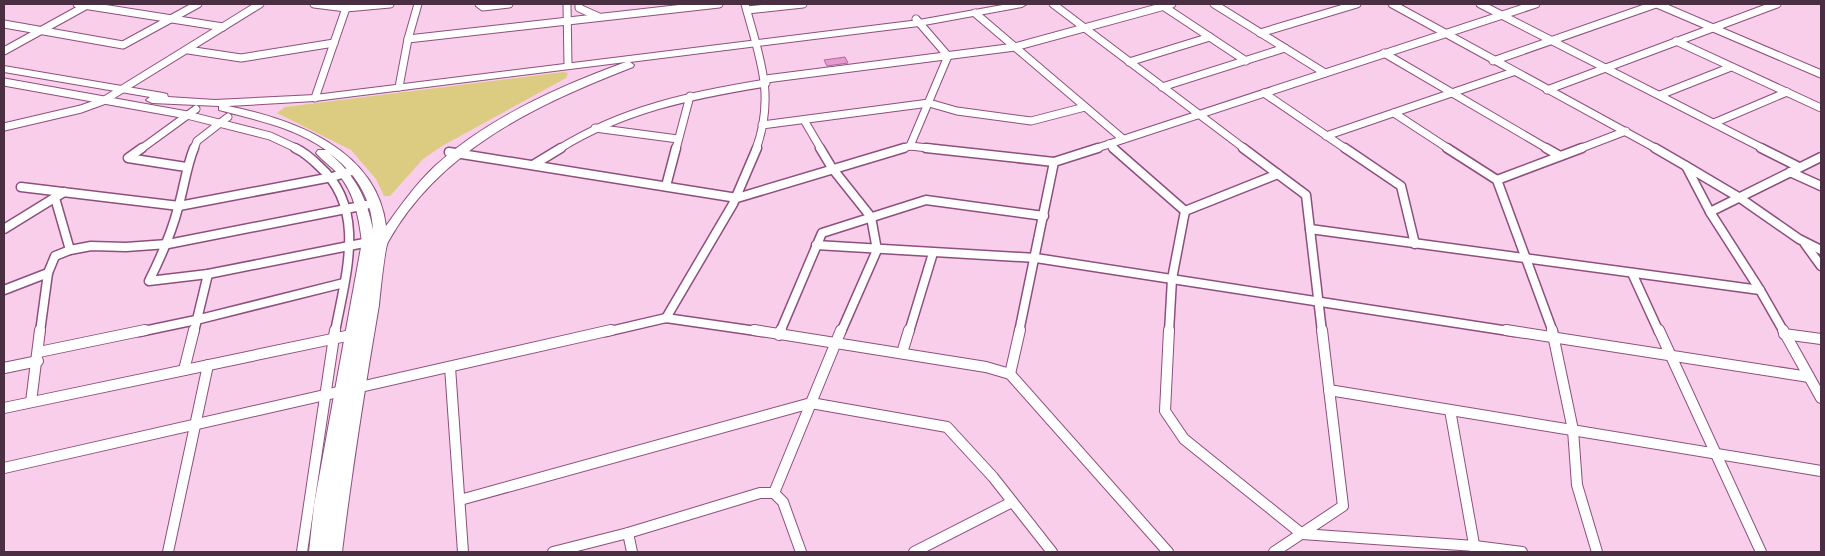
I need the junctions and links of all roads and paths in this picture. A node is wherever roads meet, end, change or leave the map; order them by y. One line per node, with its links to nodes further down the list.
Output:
1 (77, 4): 22 (street)
2 (198, 4): 31 (street)
3 (260, 4): 35 (street)
4 (314, 4): 27 (street)
5 (390, 4): 27 (street)
6 (418, 4): 42 (street)
7 (479, 4): 8 (street)
8 (509, 4)
9 (719, 4): 30 (street)
10 (803, 4): 26 (street)
11 (1000, 4): 33 (main road)
12 (1022, 4): 28 (main road)
13 (1053, 4): 36 (street)
14 (1172, 4): 24 (street)
15 (1214, 4): 39 (street)
16 (1358, 4): 39 (street)
17 (1392, 4): 40 (street)
18 (1480, 4): 29 (street)
19 (1536, 4): 29 (street)
20 (1656, 4): 37 (street); 43 (street)
21 (1776, 4): 37 (street)
22 (89, 5): 31 (street); 38 (street)
23 (579, 6): 25 (street); 30 (street)
24 (1163, 6): 36 (street); 41 (street)
25 (567, 7): 32 (street)
26 (746, 7): 45 (street)
27 (346, 8): 46 (street)
28 (975, 13): 33 (main road); 47 (street)
29 (1502, 14): 40 (street); 43 (street)
30 (599, 18): 32 (street)
31 (172, 19): 35 (street); 38 (street)
32 (566, 21): 42 (street); 58 (street)
33 (918, 21): 45 (main road); 53 (street)
34 (4, 24): 38 (street)
35 (223, 26): 49 (street)
36 (1084, 28): 47 (street); 57 (street)
37 (1712, 28): 44 (street); 66 (street)
38 (40, 31): 50 (street)
39 (1260, 33): 48 (street)
40 (1446, 34): 51 (street); 56 (street)
41 (1210, 37): 55 (street); 57 (street)
42 (408, 39): 71 (street)
43 (1552, 40): 56 (street); 61 (street)
44 (1676, 41): 60 (street); 61 (street)
45 (756, 42): 52 (main road); 52 (main road); 69 (street)
46 (334, 43): 49 (street); 79 (street)
47 (1015, 47): 53 (street); 84 (street)
48 (1285, 48): 55 (street); 64 (street)
49 (188, 50): 74 (street)
50 (4, 51)
51 (1384, 53): 64 (street); 75 (street)
52 (652, 55): 54 (main road); 58 (main road); 65 (main road)
53 (948, 56): 69 (street); 83 (street)
54 (633, 59): 59 (main road); 65 (main road)
55 (1246, 61): 72 (street)
56 (1493, 61): 63 (street)
57 (1129, 62): 72 (street)
58 (568, 63): 59 (main road); 71 (main road)
59 (582, 64): 65 (main road)
60 (1731, 66): 76 (street); 78 (street)
61 (1606, 67): 73 (street); 78 (street)
62 (4, 69): 68 (main road)
63 (1512, 72): 73 (street); 75 (street)
64 (1325, 73): 77 (street)
65 (597, 74): 101 (main road)
66 (1821, 74)
67 (4, 75): 68 (main road)
68 (37, 78): 74 (main road)
69 (766, 81): 80 (street); 92 (street)
70 (4, 82): 82 (street)
71 (399, 84): 79 (main road)
72 (1162, 87): 88 (street)
73 (1547, 90): 95 (street)
74 (119, 91): 81 (main road); 82 (street)
75 (1452, 92): 87 (street); 102 (street)
76 (1788, 92): 85 (street); 91 (street)
77 (1264, 93): 88 (street); 96 (street)
78 (1660, 95): 91 (street)
79 (315, 96): 81 (main road); 86 (main road)
80 (690, 96): 94 (street); 97 (street)
81 (156, 98): 86 (main road)
82 (103, 101): 86 (street); 93 (street)
83 (929, 102): 84 (street); 90 (street); 100 (street)
84 (1085, 107): 98 (street)
85 (1821, 108)
86 (192, 109): 89 (main road); 107 (street); 111 (main road)
87 (1394, 113): 96 (street); 113 (street)
88 (1198, 115): 98 (street); 112 (street)
89 (224, 120): 107 (street); 111 (main road)
90 (804, 120): 92 (street); 108 (street)
91 (1714, 123): 109 (street)
92 (762, 125): 119 (street)
93 (4, 128)
94 (595, 128): 97 (street); 105 (street)
95 (1626, 131): 102 (street); 106 (street)
96 (1326, 136): 134 (street)
97 (678, 139): 114 (street)
98 (1123, 139): 99 (street)
99 (1109, 144): 104 (street); 124 (street)
100 (910, 146): 104 (street); 108 (street)
101 (454, 152): 105 (street); 128 (main road); 132 (main road)
102 (1560, 156): 113 (street)
103 (1821, 156): 109 (street)
104 (1054, 162): 126 (street)
105 (533, 165): 114 (street)
106 (1686, 166): 120 (street); 125 (street)
107 (186, 167): 122 (street)
108 (832, 168): 119 (street); 127 (street)
109 (1799, 168): 110 (street)
110 (1790, 172): 115 (street); 120 (street)
111 (344, 173): 121 (main road); 122 (street); 123 (street)
112 (1278, 174): 124 (street); 130 (street)
113 (1497, 180): 142 (street)
114 (666, 186): 119 (street)
115 (1821, 186)
116 (21, 188): 117 (street)
117 (64, 192): 118 (street); 122 (street)
118 (55, 198): 129 (street); 137 (street)
119 (737, 198): 152 (street)
120 (1740, 198): 125 (street); 131 (street)
121 (370, 204): 123 (street); 128 (main road); 132 (main road)
122 (179, 206): 133 (street)
123 (347, 208): 133 (street); 135 (street)
124 (1185, 211): 147 (street)
125 (1710, 212): 150 (street)
126 (1044, 216): 127 (street); 141 (street)
127 (871, 217): 136 (street); 138 (street)
128 (380, 227): 132 (main road)
129 (4, 229)
130 (1310, 229): 134 (street); 151 (street)
131 (1804, 241): 139 (street); 143 (street)
132 (375, 242): 135 (street); 154 (main road); 155 (main road)
133 (168, 244): 137 (street); 146 (street)
134 (1415, 244): 142 (street)
135 (351, 245): 146 (street); 148 (street)
136 (816, 245): 138 (street); 157 (street)
137 (70, 250): 144 (street)
138 (877, 250): 140 (street); 161 (street)
139 (1821, 250)
140 (933, 253): 141 (street); 162 (street)
141 (1036, 258): 147 (street); 169 (street)
142 (1526, 259): 145 (street); 159 (street)
143 (1821, 266)
144 (48, 273): 149 (street); 163 (street)
145 (1632, 273): 150 (street); 164 (street)
146 (208, 274): 153 (street)
147 (1172, 279): 151 (street); 188 (street)
148 (344, 283): 153 (street); 158 (street)
149 (4, 290)
150 (1760, 290): 156 (street)
151 (1319, 302): 159 (street); 172 (street)
152 (666, 318): 157 (street); 166 (street)
153 (196, 320): 163 (street); 168 (street)
154 (366, 332): 155 (street); 171 (main road)
155 (351, 334): 158 (street); 171 (main road)
156 (1784, 334): 160 (street); 170 (street)
157 (779, 335): 161 (street)
158 (334, 338): 165 (street); 173 (street)
159 (1555, 338): 164 (street); 180 (street)
160 (1821, 339)
161 (836, 342): 162 (street); 176 (street)
162 (902, 353): 169 (street)
163 (39, 356): 167 (street); 175 (street)
164 (1670, 356): 170 (street); 181 (street)
165 (208, 365): 168 (street); 179 (street)
166 (450, 367): 171 (street); 185 (street)
167 (4, 368)
168 (184, 370): 175 (street)
169 (1010, 374): 200 (street)
170 (1815, 383): 174 (street)
171 (349, 390): 173 (street); 192 (main road); 193 (main road)
172 (1330, 390): 178 (street); 188 (street)
173 (325, 395): 179 (street); 191 (street)
174 (1821, 398)
175 (31, 402): 177 (street)
176 (811, 403): 184 (street); 185 (street); 186 (street)
177 (4, 408)
178 (1450, 410): 180 (street); 189 (street)
179 (197, 424): 182 (street); 190 (street)
180 (1573, 430): 181 (street); 203 (street)
181 (1715, 453): 183 (street); 204 (street)
182 (4, 468)
183 (1821, 471)
184 (774, 494): 187 (street); 197 (street)
185 (460, 500): 194 (street)
186 (1012, 502): 198 (street); 199 (street)
187 (628, 533): 195 (street); 196 (street)
188 (1302, 534): 189 (street); 201 (street)
189 (1475, 549): 202 (street)
190 (168, 552)
191 (302, 552)
192 (318, 552)
193 (333, 552)
194 (464, 552)
195 (553, 552)
196 (632, 552)
197 (801, 552)
198 (914, 552)
199 (1052, 552)
200 (1168, 552)
201 (1274, 552)
202 (1522, 552)
203 (1597, 552)
204 (1761, 552)

